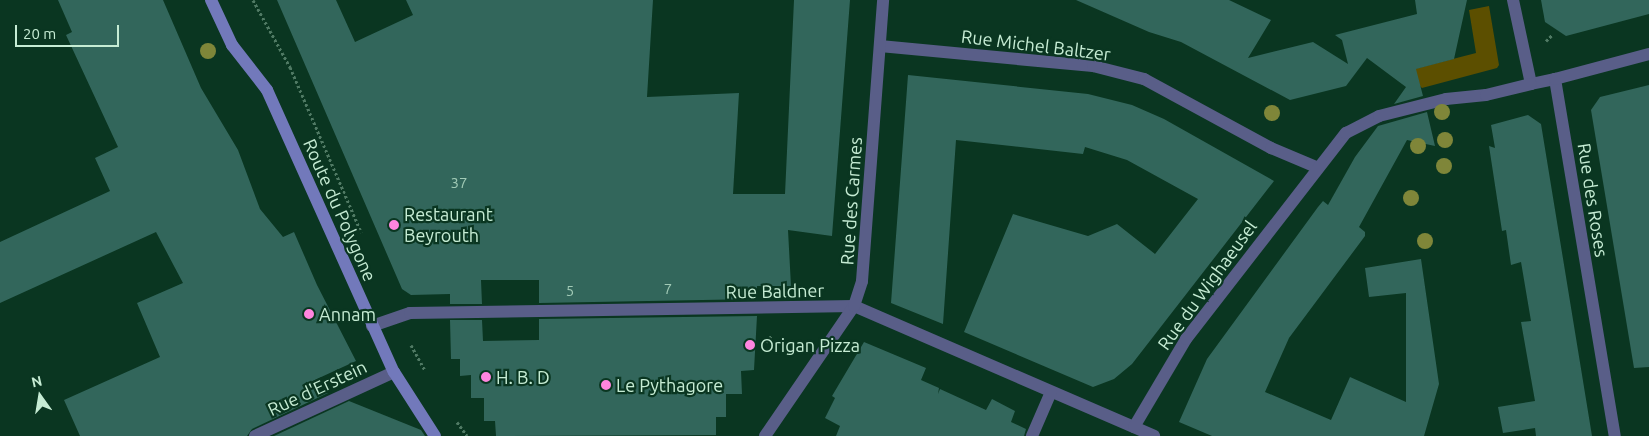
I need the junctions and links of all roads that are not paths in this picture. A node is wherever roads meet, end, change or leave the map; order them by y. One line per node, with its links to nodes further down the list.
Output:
1 (211, 0): 10 (street, Route du Polygone)
2 (883, 0): 4 (street, Rue des Carmes)
3 (1513, 0): 7 (street)
4 (880, 46): 8 (street, Rue Michel Baltzer); 9 (street, Rue des Carmes)
5 (1649, 54): 6 (street)
6 (1555, 79): 7 (street); 19 (street, Rue des Roses)
7 (1531, 84): 8 (street, Rue du Wighaeusel)
8 (1316, 167): 13 (street, Rue du Wighaeusel)
9 (854, 306): 10 (street, Rue Baldner); 12 (street, Rue Baldner); 16 (street, Rue des Carmes)
10 (372, 326): 11 (street, Route du Polygone)
11 (394, 372): 14 (street, Rue d'Erstein); 15 (street, Route du Polygone)
12 (1051, 392): 13 (street, Rue Baldner); 17 (street)
13 (1134, 427): 18 (street, Rue Baldner)
14 (255, 436)
15 (435, 436)
16 (765, 436)
17 (1032, 436)
18 (1154, 436)
19 (1615, 436)

